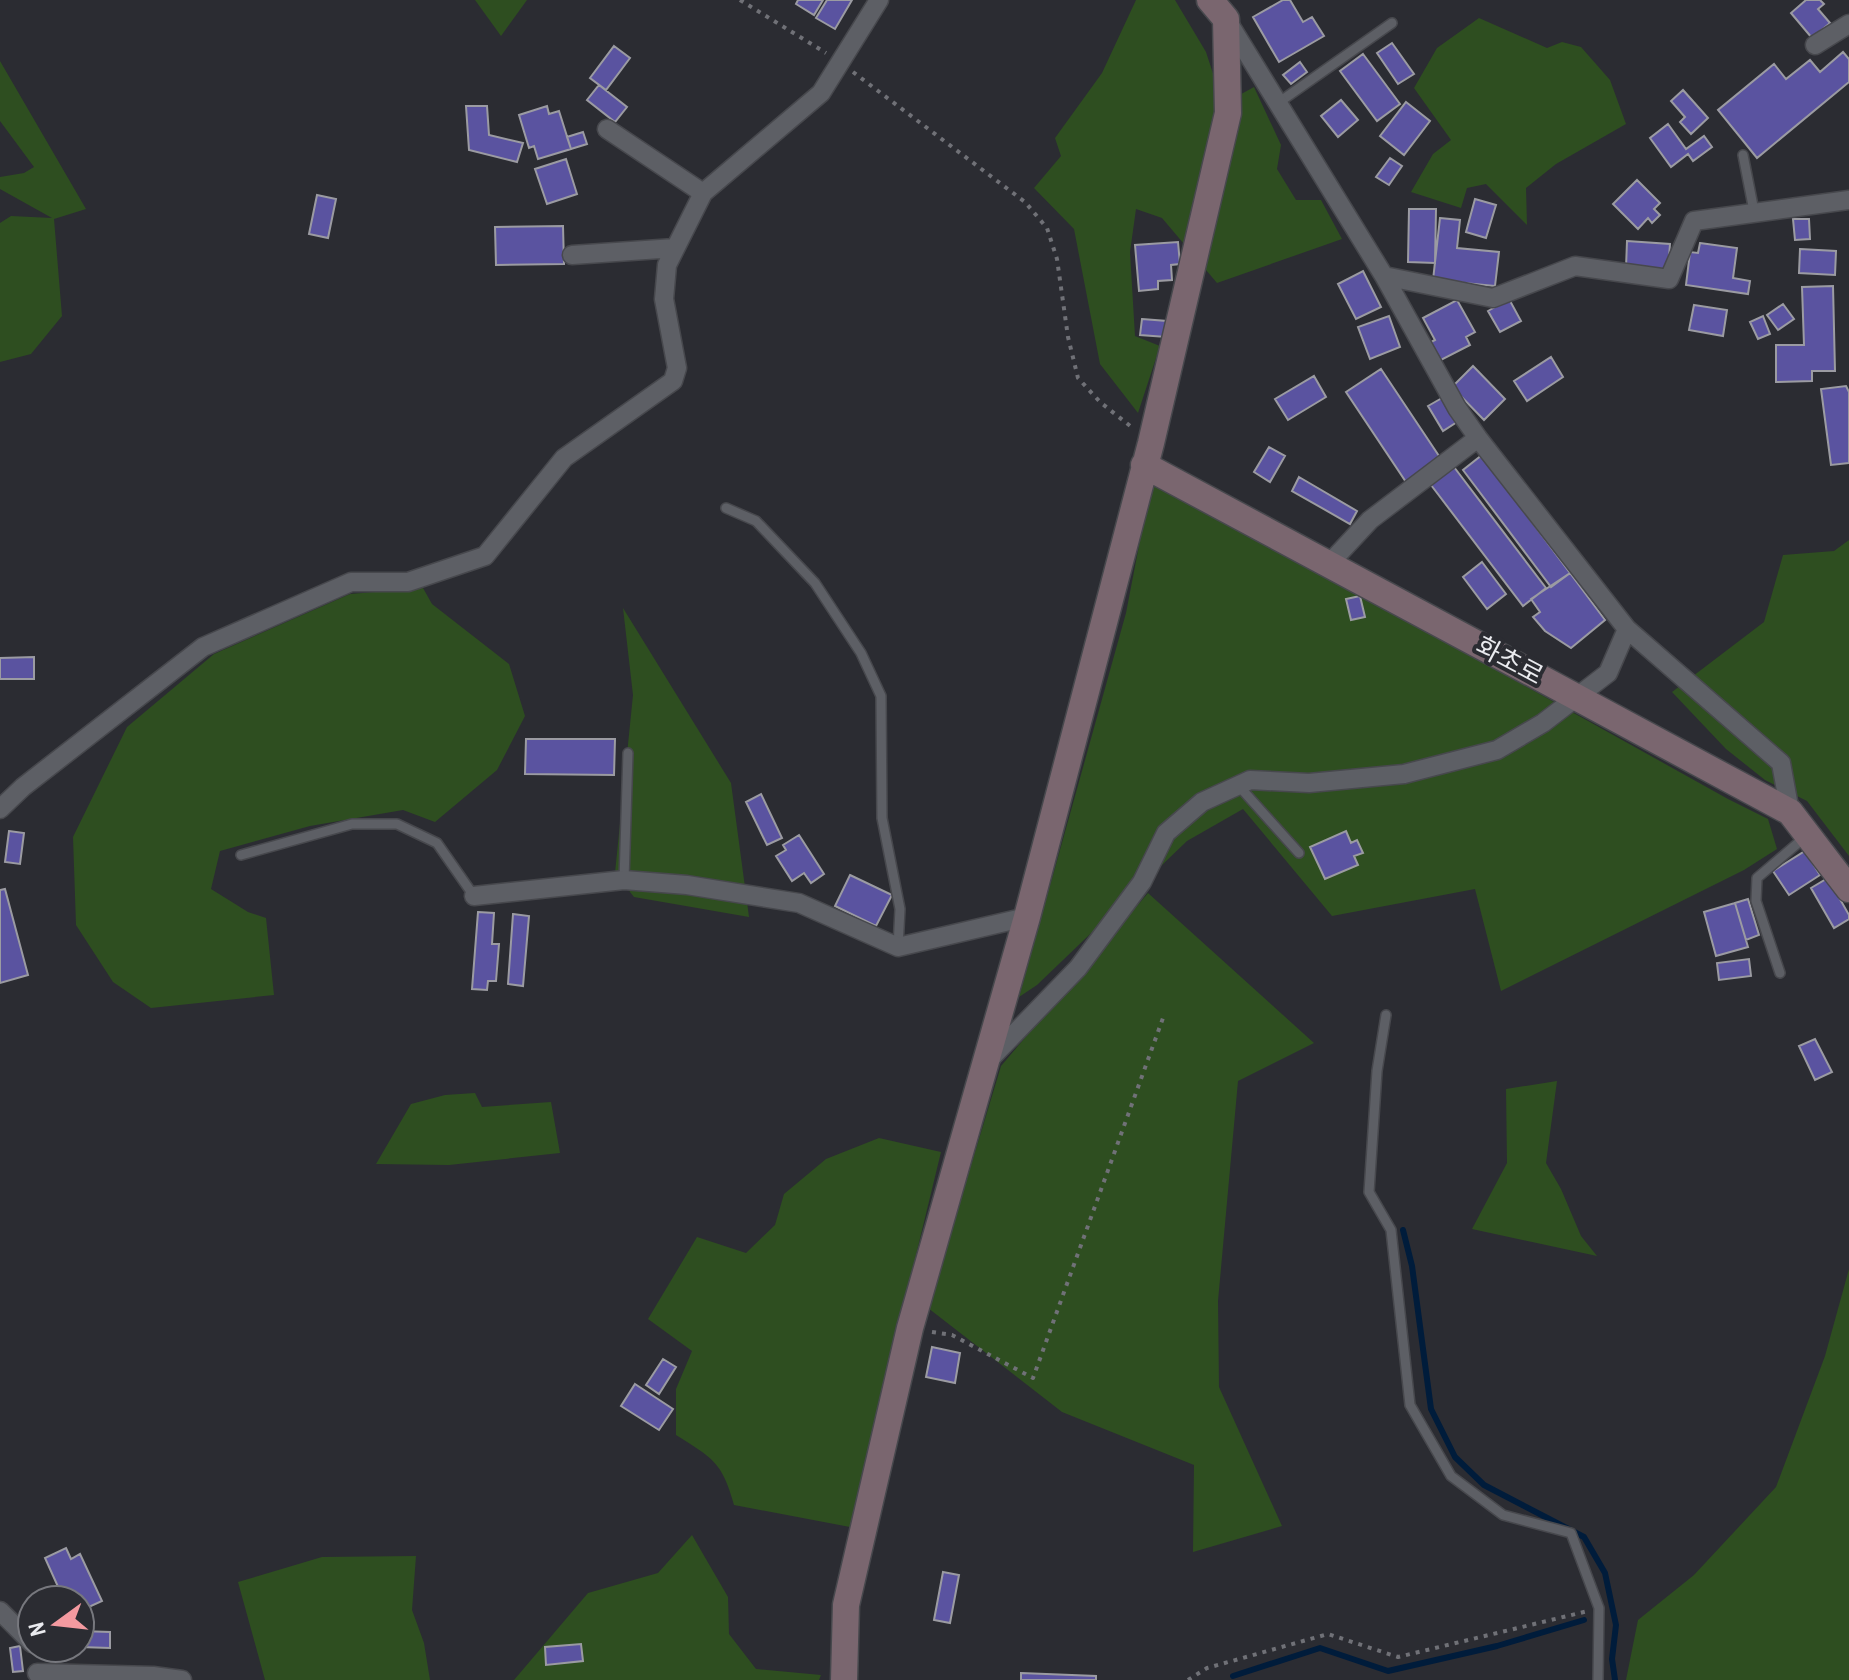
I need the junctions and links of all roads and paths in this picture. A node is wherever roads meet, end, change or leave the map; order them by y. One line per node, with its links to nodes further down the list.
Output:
1 (740, 0): 7 (path)
2 (879, 0): 7 (street)
3 (1218, 9): 8 (street); 18 (street)
4 (1392, 23): 8 (lane)
5 (1849, 24): 6 (street)
6 (1815, 45)
7 (839, 62): 11 (street); 18 (path)
8 (1278, 103): 16 (street)
9 (607, 129): 11 (street)
10 (1743, 155): 13 (lane)
11 (703, 193): 14 (street)
12 (1849, 200): 13 (street)
13 (1754, 211): 16 (street)
14 (675, 248): 15 (street); 25 (street)
15 (572, 255)
16 (1384, 276): 17 (street)
17 (1478, 438): 20 (street); 21 (street)
18 (1148, 454): 20 (street, 화초로); 33 (street)
19 (726, 508): 34 (lane)
20 (1329, 564): 22 (street, 화초로)
21 (1627, 629): 22 (street); 26 (street)
22 (1578, 696): 24 (street); 26 (street, 화초로)
23 (628, 753): 30 (lane)
24 (1238, 785): 28 (lane); 38 (street)
25 (0, 809)
26 (1790, 812): 27 (street, 화초로)
27 (1808, 834): 31 (street, 화초로); 35 (lane)
28 (1299, 853)
29 (241, 855): 32 (lane)
30 (624, 880): 32 (street); 34 (street)
31 (1849, 889)
32 (474, 896)
33 (1027, 917): 34 (street); 38 (street)
34 (898, 947)
35 (1780, 973)
36 (1386, 1015): 40 (lane)
37 (1163, 1018): 39 (path)
38 (983, 1066): 39 (street)
39 (910, 1328): 45 (street)
40 (1599, 1608): 46 (path); 47 (lane)
41 (0, 1611): 42 (street)
42 (16, 1627)
43 (34, 1676): 44 (street)
44 (182, 1680)
45 (844, 1680)
46 (1188, 1680)
47 (1598, 1680)

